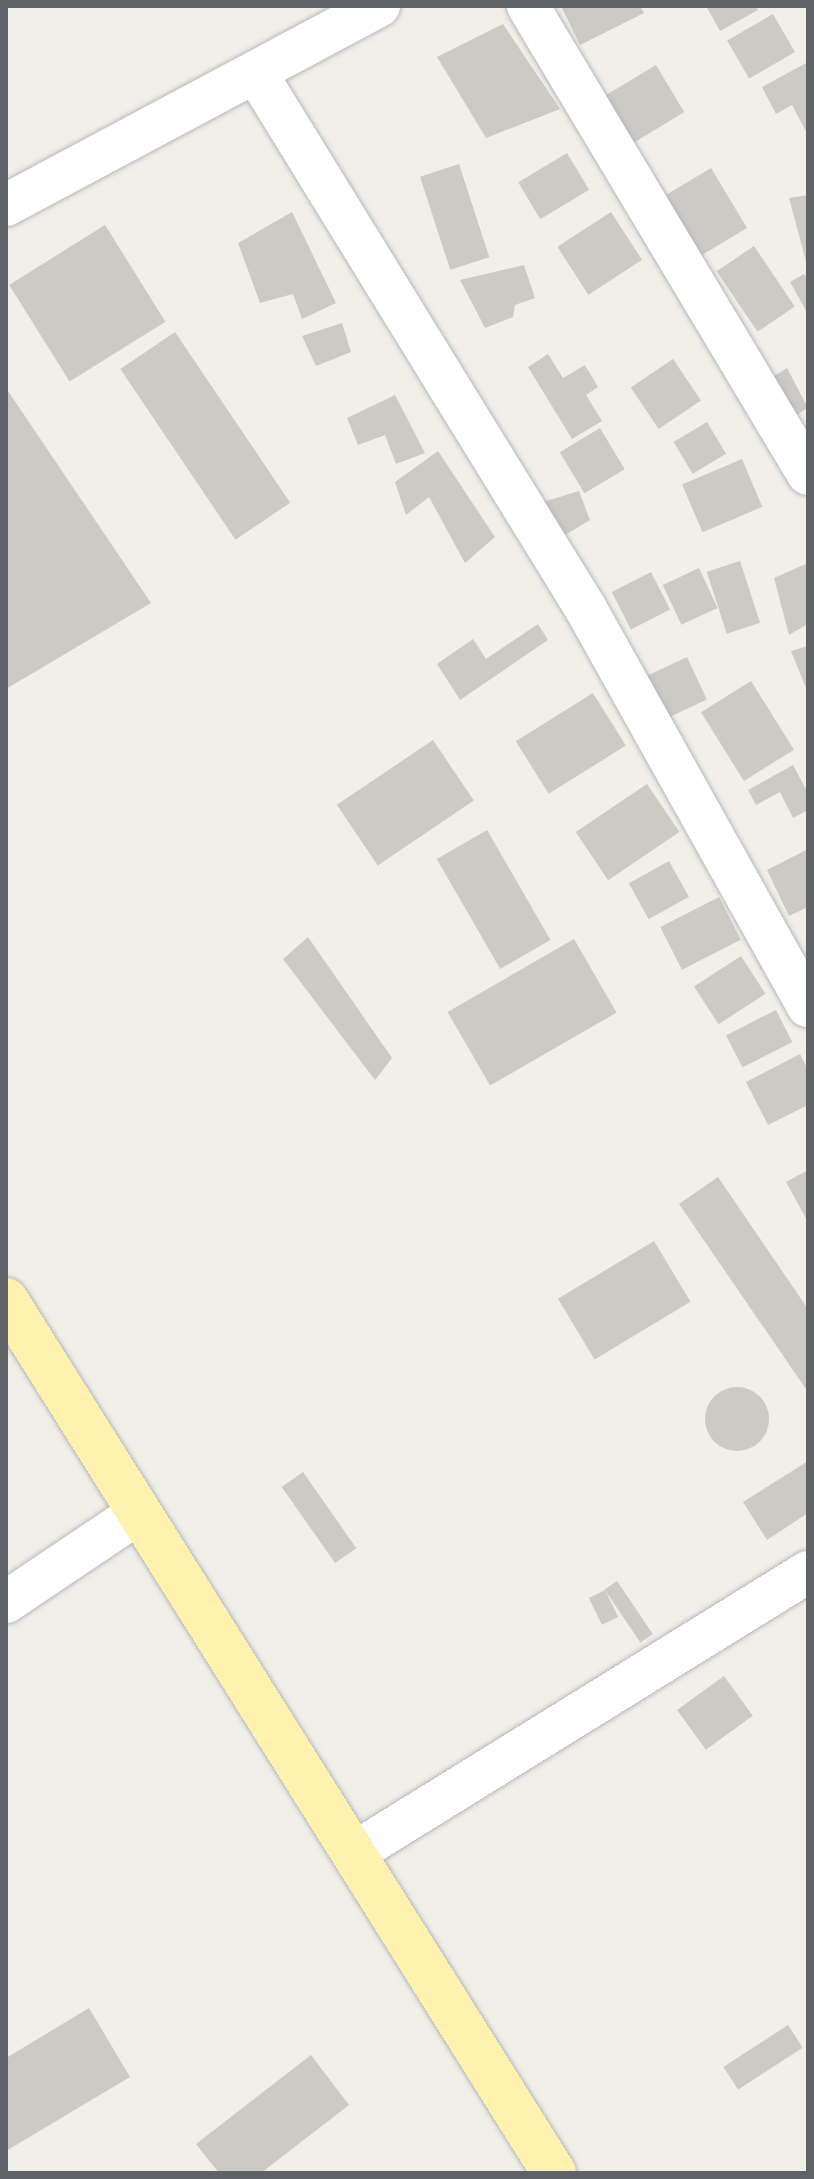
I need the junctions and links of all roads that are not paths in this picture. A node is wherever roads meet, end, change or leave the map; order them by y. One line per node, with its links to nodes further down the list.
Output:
1 (379, 6): 3 (street)
2 (528, 6): 5 (street)
3 (256, 73): 4 (street); 6 (street)
4 (6, 205)
5 (808, 474)
6 (808, 1006)
7 (6, 1300): 8 (main road)
8 (140, 1512): 10 (street); 11 (main road)
9 (808, 1572): 11 (street)
10 (6, 1602)
11 (354, 1853): 12 (main road)
12 (554, 2173)

